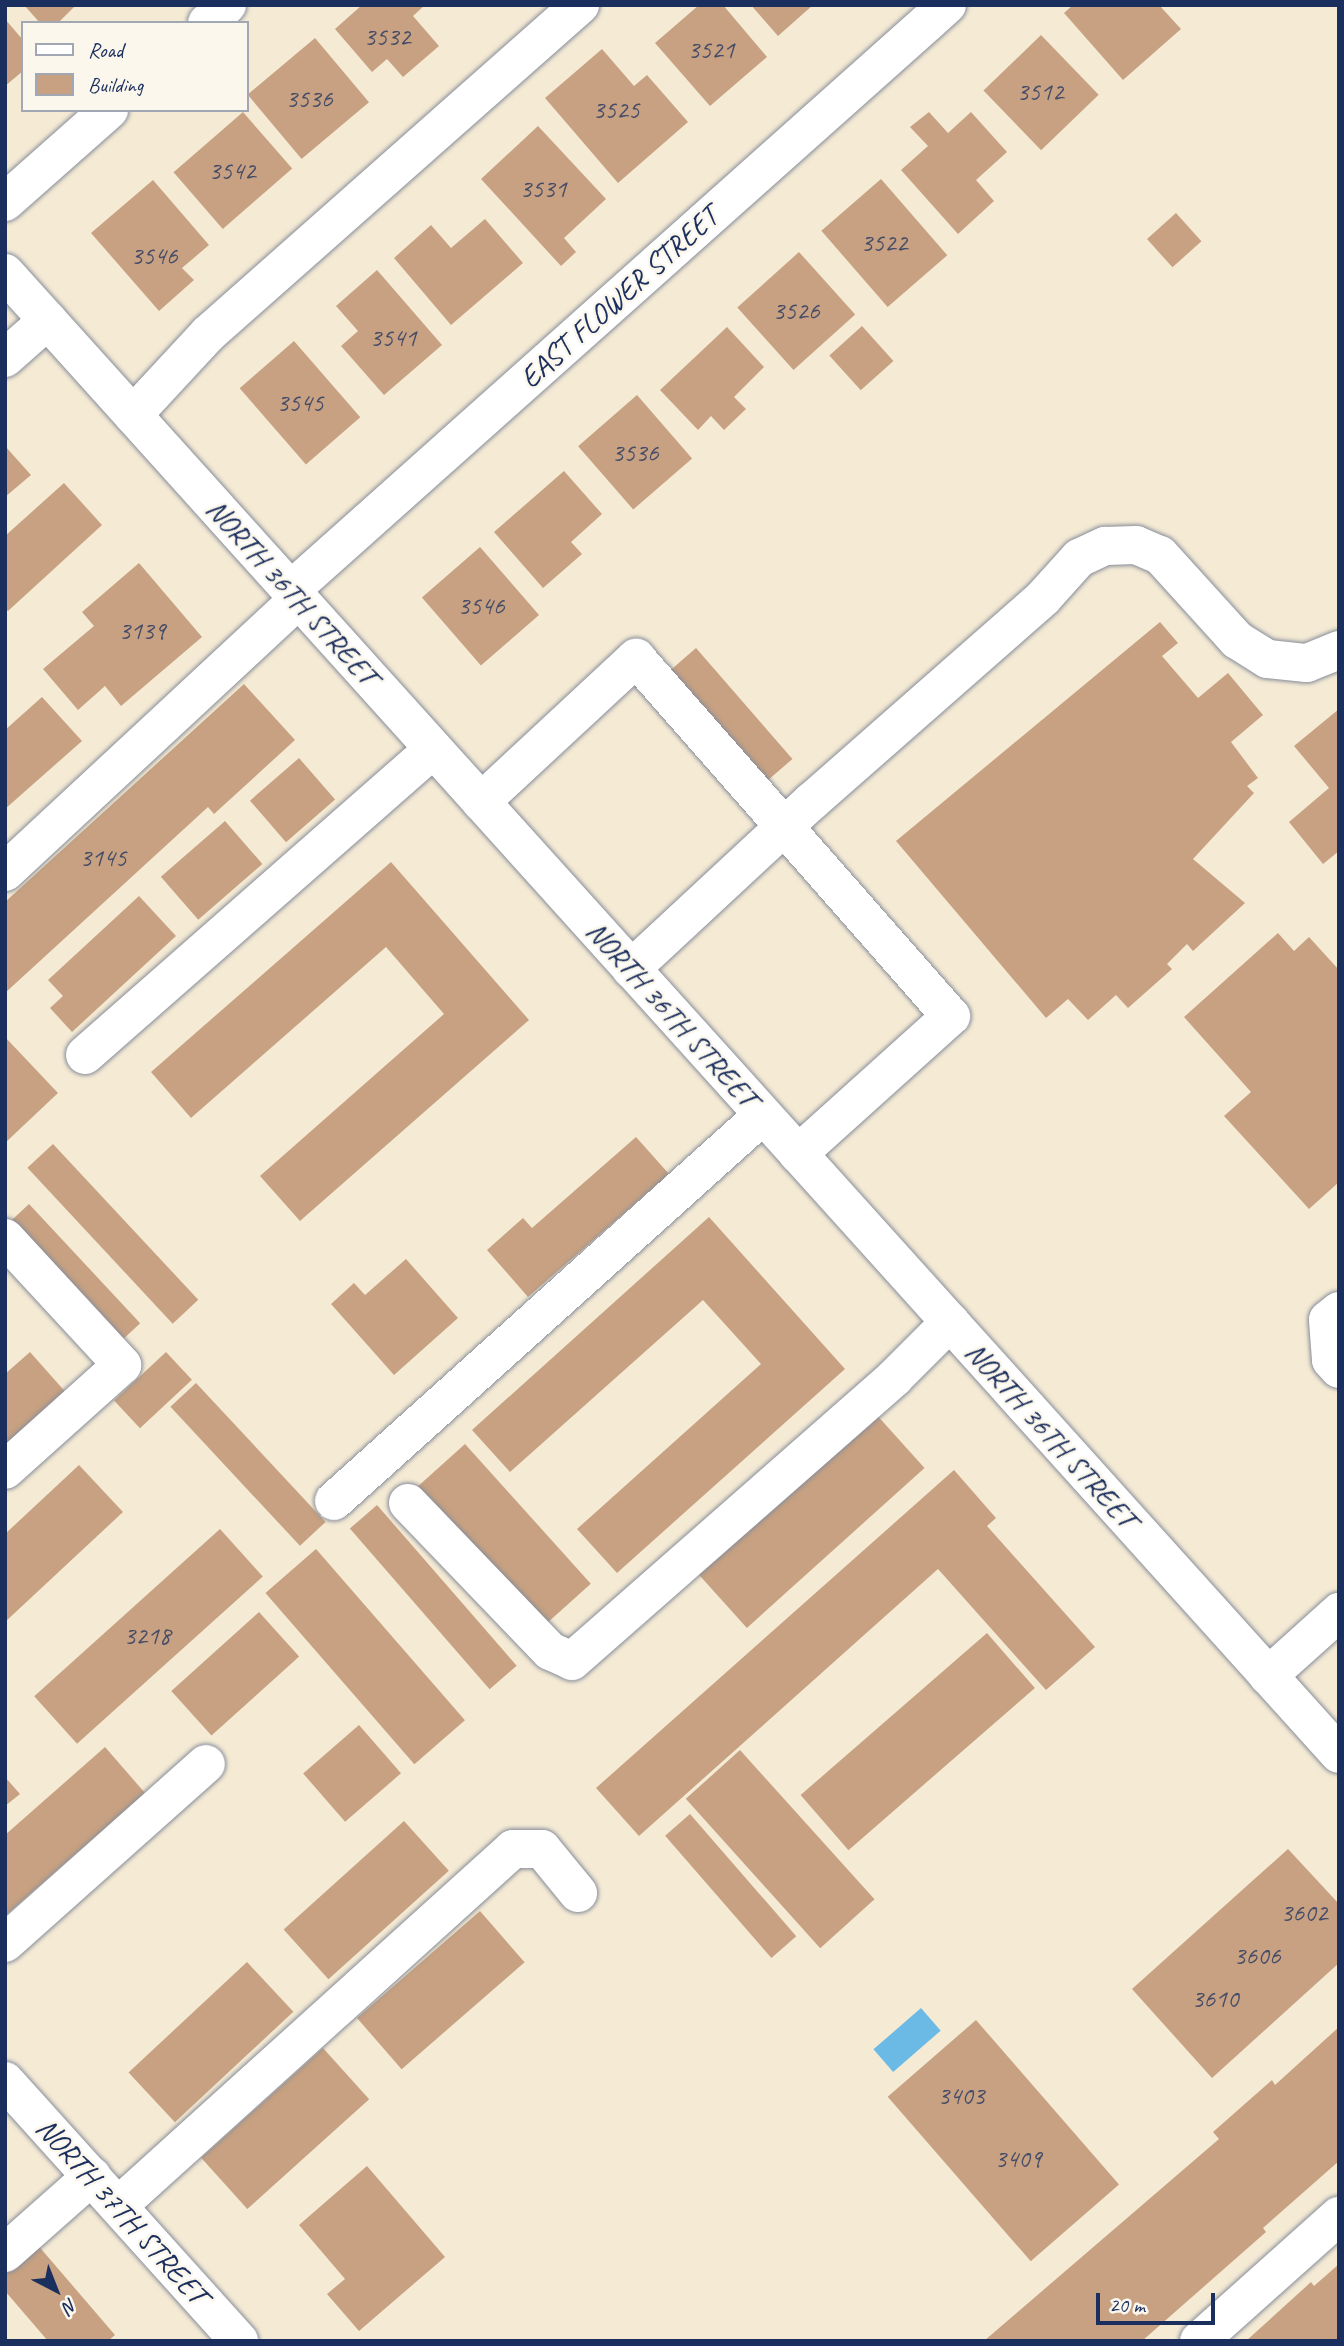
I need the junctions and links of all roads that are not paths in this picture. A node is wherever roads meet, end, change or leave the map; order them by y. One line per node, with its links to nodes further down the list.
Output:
1 (227, 5): 4 (main road)
2 (580, 5): 10 (main road)
3 (947, 5): 11 (main road, EAST FLOWER STREET)
4 (209, 21)
5 (107, 112): 6 (main road)
6 (5, 202)
7 (5, 273): 8 (main road, NORTH 36TH STREET)
8 (48, 320): 9 (main road); 10 (main road, NORTH 36TH STREET)
9 (5, 358)
10 (133, 415): 11 (main road, NORTH 36TH STREET)
11 (295, 595): 13 (main road, NORTH 36TH STREET); 16 (main road, EAST FLOWER STREET)
12 (1339, 650): 15 (main road)
13 (433, 749): 14 (main road, NORTH 36TH STREET); 18 (main road)
14 (481, 803): 15 (main road); 17 (main road, NORTH 36TH STREET)
15 (784, 827): 17 (main road); 20 (main road)
16 (5, 872)
17 (631, 969): 19 (main road, NORTH 36TH STREET)
18 (85, 1055)
19 (763, 1115): 20 (main road, NORTH 36TH STREET); 26 (main road)
20 (798, 1154): 23 (main road, NORTH 36TH STREET)
21 (5, 1238): 25 (main road)
22 (1339, 1311): 24 (main road)
23 (950, 1322): 27 (main road); 29 (main road, NORTH 36TH STREET)
24 (1339, 1369)
25 (5, 1470)
26 (334, 1502)
27 (408, 1503)
28 (1339, 1612): 29 (main road)
29 (1268, 1676): 30 (main road, NORTH 36TH STREET)
30 (1339, 1754)
31 (206, 1764): 33 (main road)
32 (578, 1893): 36 (main road)
33 (5, 1943)
34 (5, 2081): 35 (main road, NORTH 37TH STREET)
35 (92, 2176): 36 (main road, NORTH 37TH STREET); 38 (main road)
36 (118, 2206): 39 (main road, NORTH 37TH STREET)
37 (1339, 2216): 40 (main road)
38 (5, 2253)
39 (239, 2341)
40 (1199, 2341)

